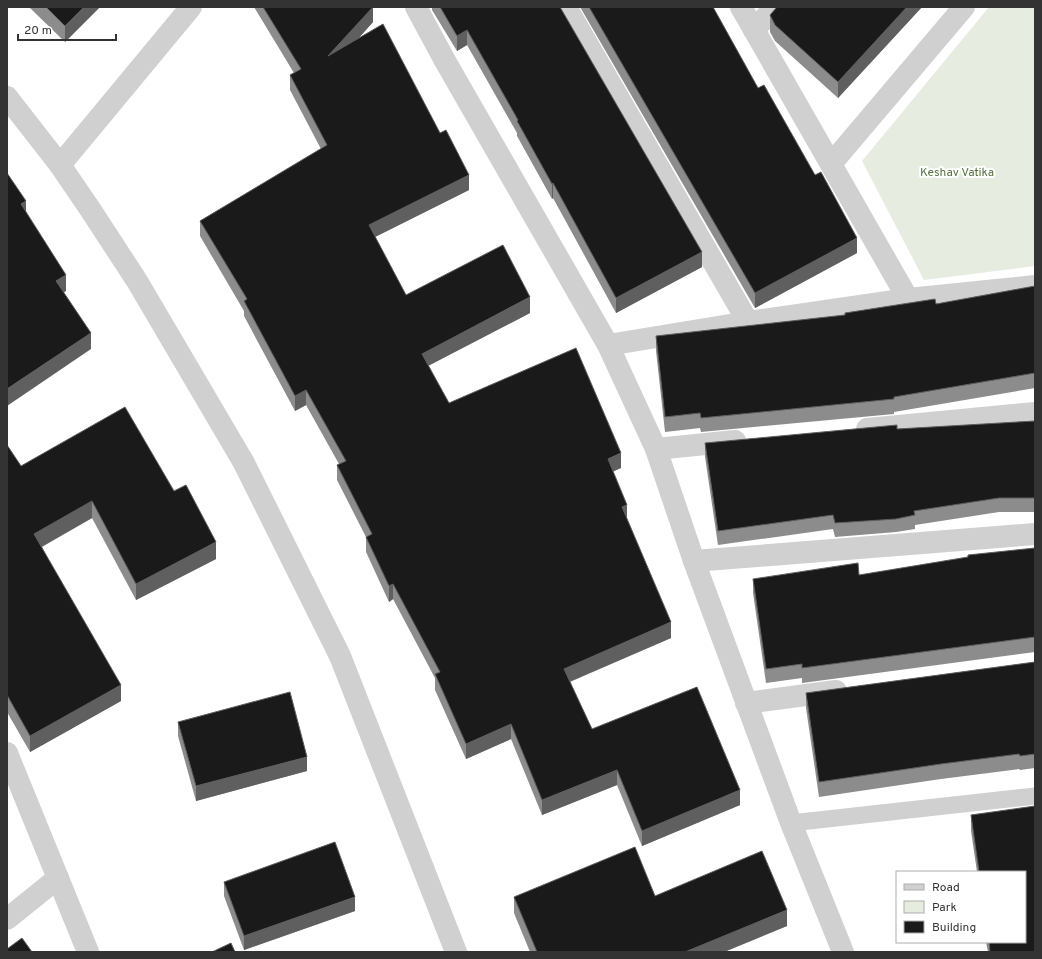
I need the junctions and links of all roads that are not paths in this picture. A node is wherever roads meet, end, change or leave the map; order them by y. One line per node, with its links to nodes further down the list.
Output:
1 (191, 7): 10 (street)
2 (416, 7): 14 (street)
3 (566, 7): 13 (street)
4 (741, 7): 7 (street)
5 (775, 7): 7 (street)
6 (964, 7): 9 (street)
7 (754, 30): 9 (street)
8 (7, 97): 10 (street)
9 (831, 164): 12 (street)
10 (60, 165): 29 (street)
11 (1035, 286): 12 (street)
12 (908, 299): 13 (street)
13 (748, 322): 14 (street)
14 (608, 344): 18 (street)
15 (1035, 413): 16 (street)
16 (845, 431)
17 (751, 440): 18 (street)
18 (656, 449): 20 (street)
19 (1035, 534): 20 (street)
20 (694, 561): 22 (street)
21 (856, 688): 22 (street)
22 (746, 703): 25 (street)
23 (7, 753): 26 (street)
24 (1035, 796): 25 (lane)
25 (791, 823): 30 (street)
26 (58, 878): 27 (street); 28 (street)
27 (7, 919)
28 (88, 952)
29 (456, 952)
30 (843, 952)

